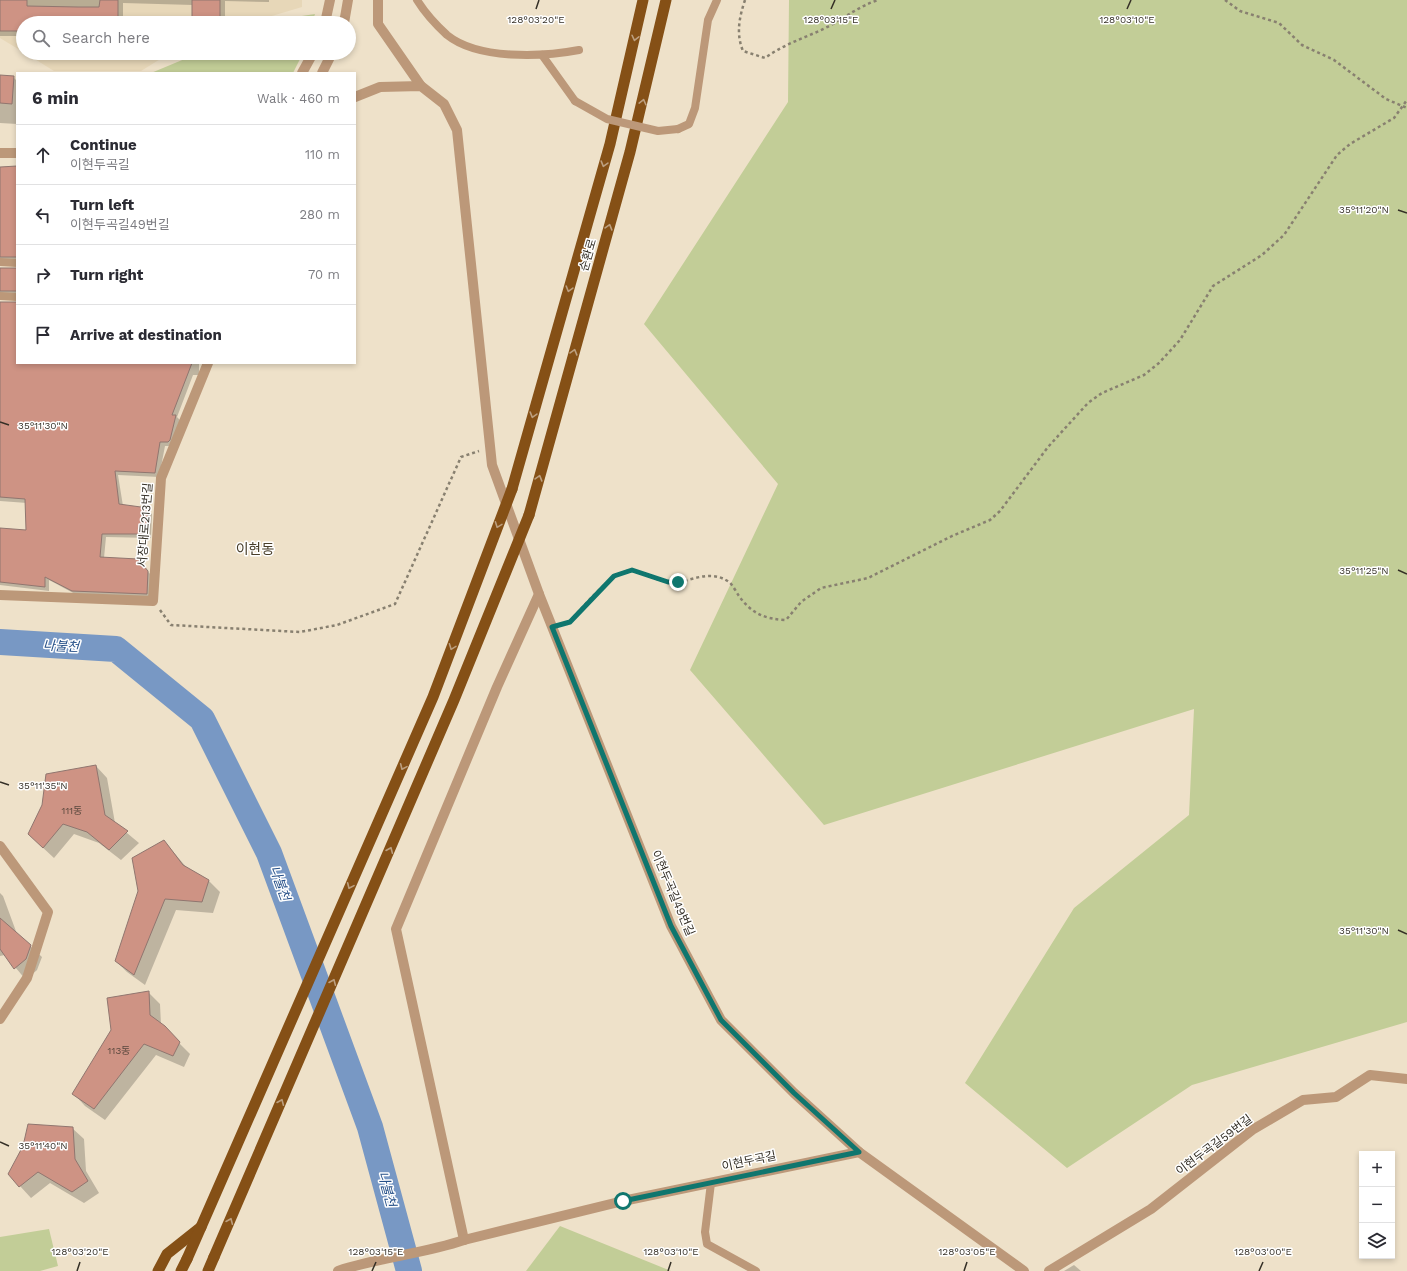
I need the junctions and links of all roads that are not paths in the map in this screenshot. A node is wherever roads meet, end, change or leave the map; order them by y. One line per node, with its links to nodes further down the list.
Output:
1 (330, 0): 8 (street)
2 (348, 0): 9 (street)
3 (378, 0): 16 (street, 이현두곡길49번길)
4 (417, 0): 11 (lane)
5 (644, 0): 32 (highway, 순환로, one-way to 32, bridge)
6 (666, 0): 34 (highway, 순환로, one-way to 6, bridge)
7 (718, 0): 11 (lane, bridge)
8 (327, 16)
9 (345, 16)
10 (579, 50): 11 (lane)
11 (542, 55)
12 (309, 60): 14 (street)
13 (328, 60): 15 (street)
14 (303, 72)
15 (322, 72)
16 (421, 86): 17 (street); 25 (street, 이현두곡길49번길)
17 (356, 97)
18 (0, 153): 19 (street)
19 (16, 154)
20 (0, 262): 21 (lane)
21 (16, 263)
22 (0, 296): 23 (lane)
23 (16, 297)
24 (208, 364): 26 (street, 서장대로213번길)
25 (539, 594): 30 (street, 이현두곡길49번길); 33 (street)
26 (0, 595)
27 (0, 846): 28 (street)
28 (0, 1019)
29 (1407, 1079): 43 (street, 이현두곡길59번길)
30 (859, 1152): 31 (street, 이현두곡길); 42 (street)
31 (711, 1182): 33 (street, 이현두곡길); 41 (lane)
32 (201, 1227): 36 (highway); 37 (highway, 순환로, bridge)
33 (464, 1240): 35 (street, 이현두곡길)
34 (214, 1257): 38 (highway); 39 (highway)
35 (353, 1268): 40 (street)
36 (158, 1271)
37 (182, 1271)
38 (208, 1271)
39 (215, 1271)
40 (338, 1271)
41 (756, 1271)
42 (1024, 1271)
43 (1049, 1271)

